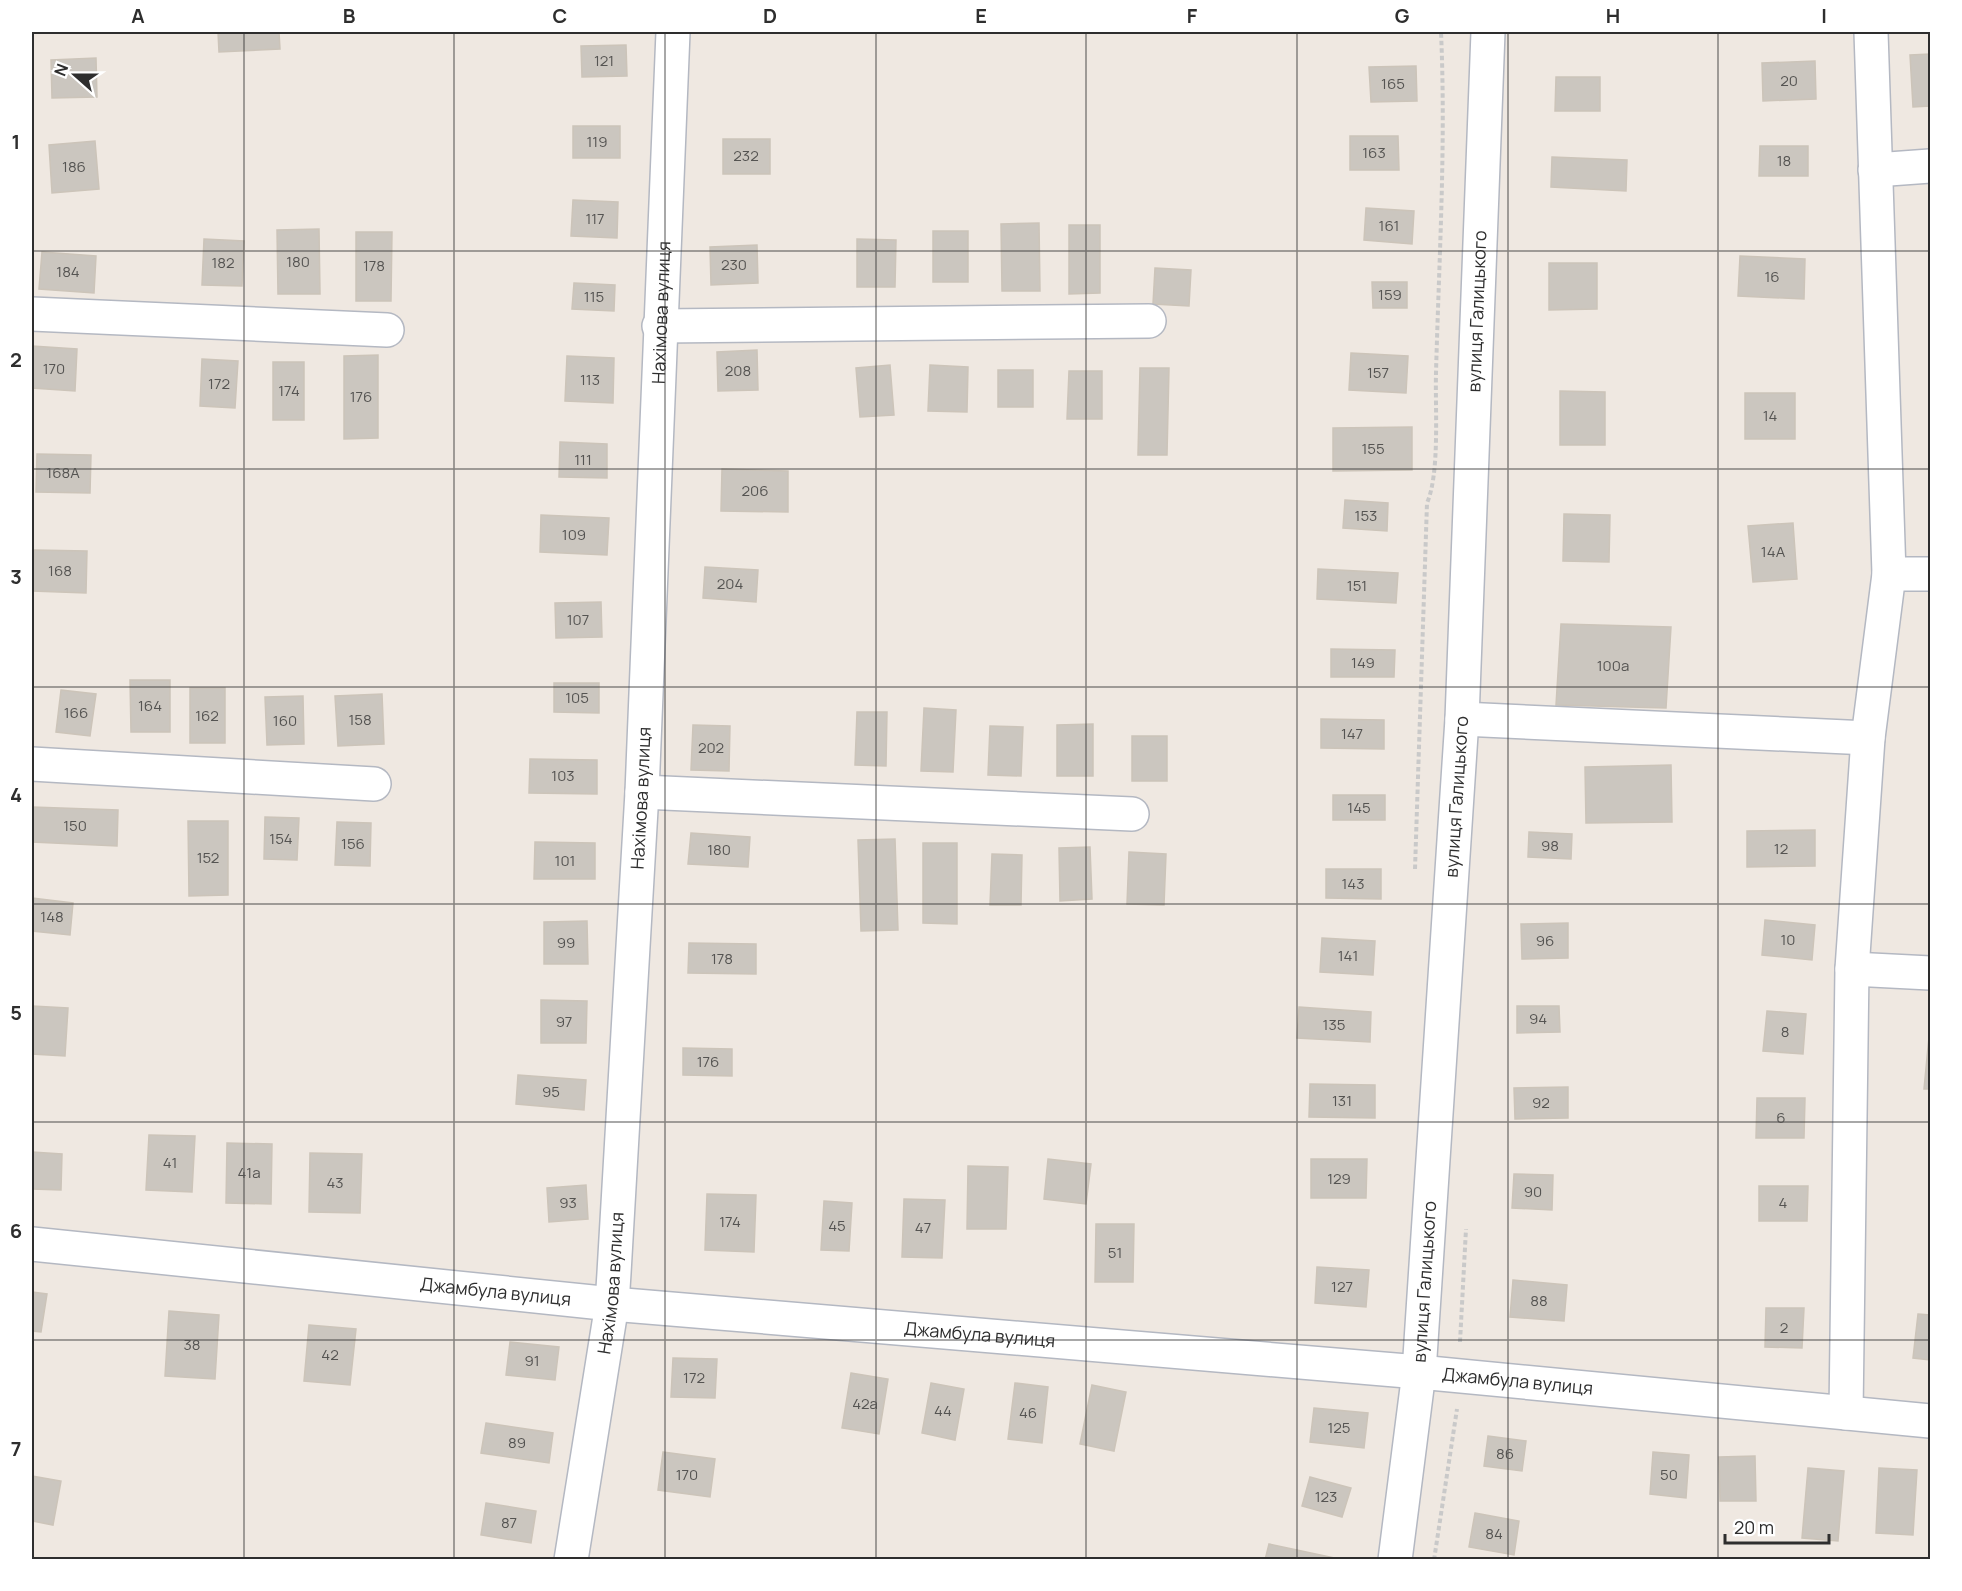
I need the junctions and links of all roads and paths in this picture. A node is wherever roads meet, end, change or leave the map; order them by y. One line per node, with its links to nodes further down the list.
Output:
1 (673, 32): 9 (street, Нахімова вулиця)
2 (1441, 32): 19 (path)
3 (1488, 32): 13 (street, вулиця Галицького)
4 (1871, 32): 6 (street)
5 (1930, 166): 6 (street)
6 (1875, 170): 11 (street)
7 (32, 314): 10 (street)
8 (1149, 321): 9 (street)
9 (659, 326): 17 (street, Нахімова вулиця)
10 (387, 330)
11 (1889, 574): 12 (street); 14 (street)
12 (1930, 574)
13 (1462, 719): 14 (street); 24 (street, вулиця Галицького)
14 (1869, 738): 20 (street)
15 (32, 764): 16 (street)
16 (374, 784)
17 (642, 792): 18 (street); 23 (street, Нахімова вулиця)
18 (1132, 814)
19 (1415, 871)
20 (1852, 969): 21 (street); 26 (street)
21 (1930, 973)
22 (32, 1244): 23 (street, Джамбула вулиця)
23 (612, 1304): 24 (street, Джамбула вулиця); 28 (street, Нахімова вулиця)
24 (1419, 1372): 25 (street, Джамбула вулиця); 29 (street, вулиця Галицького)
25 (1459, 1375): 26 (street, Джамбула вулиця); 30 (path)
26 (1846, 1413): 27 (street, Джамбула вулиця)
27 (1930, 1421)
28 (571, 1560)
29 (1395, 1560)
30 (1434, 1560)

